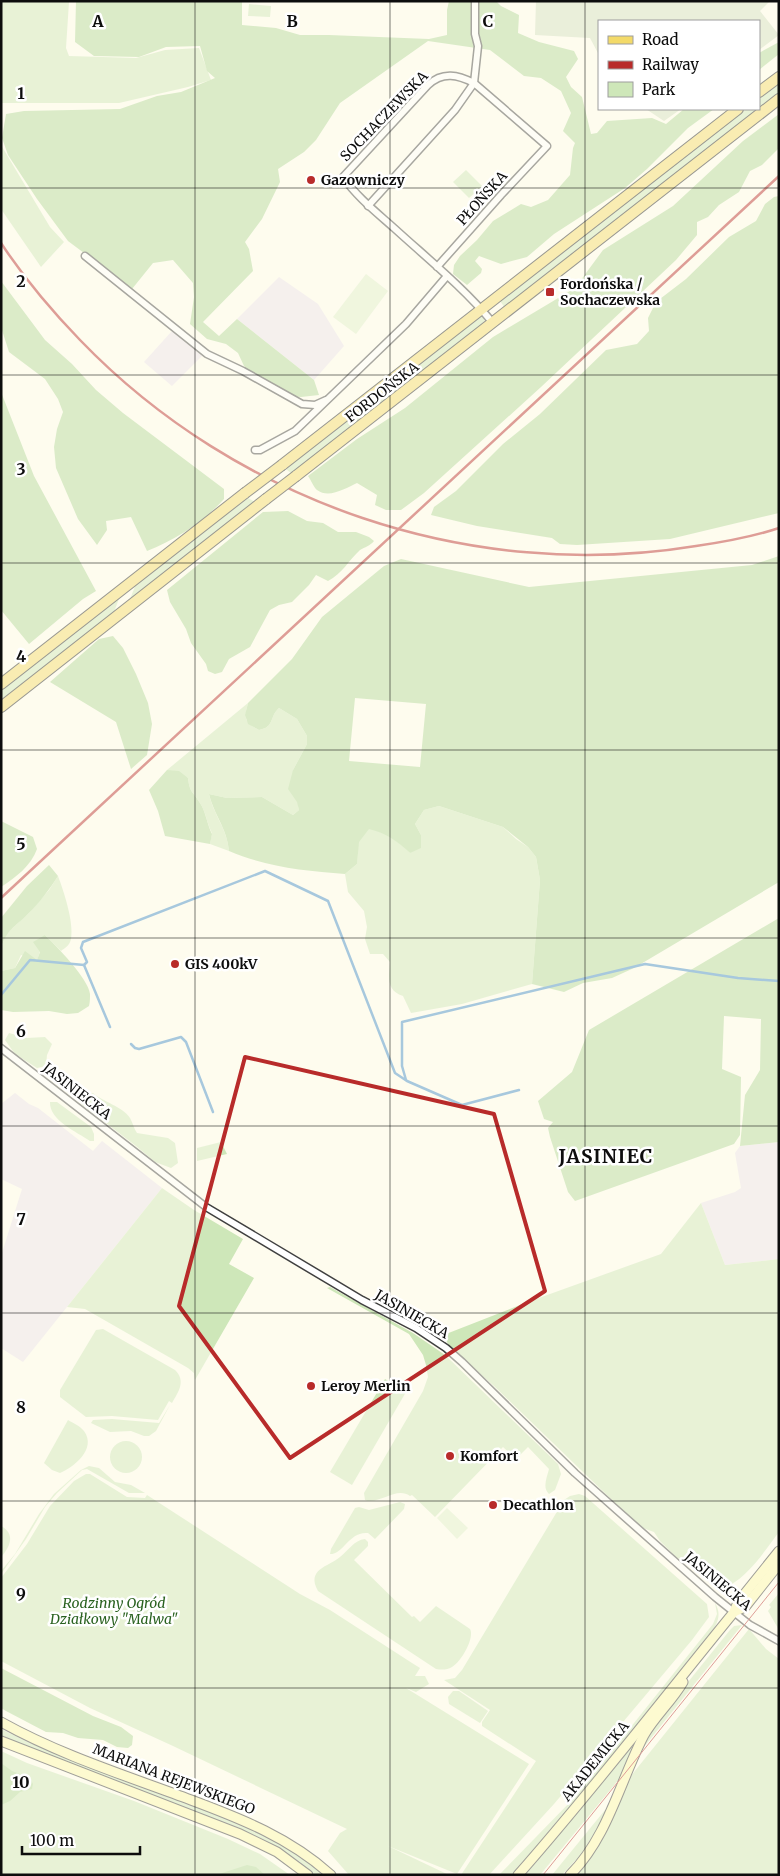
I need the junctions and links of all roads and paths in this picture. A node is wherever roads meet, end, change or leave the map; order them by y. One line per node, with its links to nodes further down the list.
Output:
1 (475, 1): 3 (street)
2 (779, 77): 4 (main road)
3 (474, 83): 7 (street); 7 (street, SOCHACZEWSKA); 9 (street, PŁOŃSKA)
4 (760, 91)
5 (779, 99): 12 (main road, FORDOŃSKA)
6 (737, 110): 11 (main road, FORDOŃSKA)
7 (368, 206): 9 (street, SOCHACZEWSKA)
8 (85, 256): 13 (street)
9 (437, 267): 10 (street, SOCHACZEWSKA)
10 (447, 276): 11 (street, SOCHACZEWSKA); 13 (street)
11 (482, 309): 12 (street, SOCHACZEWSKA); 15 (main road, FORDOŃSKA, bridge)
12 (493, 323): 16 (main road, FORDOŃSKA, bridge)
13 (326, 400): 14 (street)
14 (255, 450)
15 (1, 684)
16 (1, 707)
17 (1, 1048): 20 (street, JASINIECKA)
18 (779, 1551): 20 (street)
19 (779, 1564): 20 (street)
20 (734, 1612): 21 (street, JASINIECKA); 22 (street, AKADEMICKA)
21 (779, 1641)
22 (692, 1663): 27 (street, AKADEMICKA); 28 (street, AKADEMICKA)
23 (1, 1722): 26 (street, MARIANA REJEWSKIEGO)
24 (1, 1741): 25 (street, MARIANA REJEWSKIEGO)
25 (308, 1875)
26 (331, 1875)
27 (518, 1875)
28 (570, 1875)

